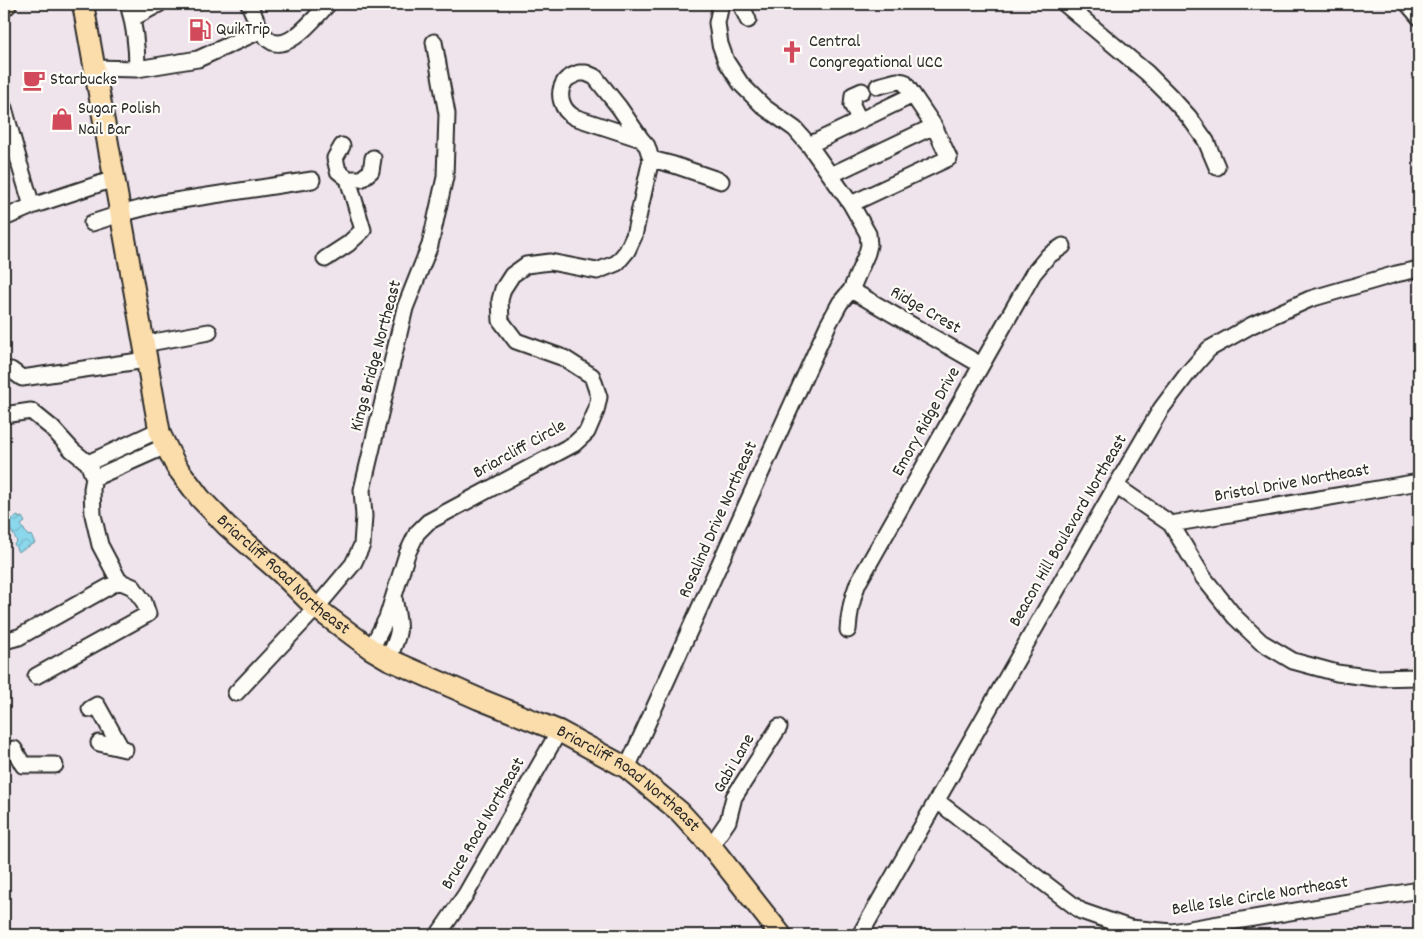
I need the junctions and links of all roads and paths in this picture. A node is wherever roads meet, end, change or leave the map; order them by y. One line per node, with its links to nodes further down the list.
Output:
1 (82, 4): 14 (main road, Briarcliff Road Northeast)
2 (157, 4): 9 (street)
3 (249, 4): 12 (street)
4 (328, 4): 12 (street)
5 (721, 4): 23 (street, Rosalind Drive Northeast)
6 (740, 4): 11 (street)
7 (1065, 4): 28 (street)
8 (1408, 4): 10 (street)
9 (131, 11): 15 (street)
10 (1419, 17)
11 (748, 20)
12 (262, 30): 15 (street)
13 (434, 42): 57 (street, Kings Bridge Northeast)
14 (94, 68): 15 (street); 30 (main road, Briarcliff Road Northeast)
15 (136, 69)
16 (878, 86): 18 (street)
17 (862, 91): 20 (street)
18 (913, 95): 20 (street); 21 (street)
19 (4, 113): 25 (street)
20 (860, 121): 23 (street)
21 (934, 126): 29 (street); 34 (street)
22 (641, 139): 22 (street); 27 (street)
23 (809, 145): 29 (street, Rosalind Drive Northeast)
24 (342, 146): 31 (street)
25 (15, 157): 35 (street)
26 (373, 158): 31 (street)
27 (651, 159): 33 (street); 60 (street, Briarcliff Circle)
28 (1217, 167)
29 (831, 175): 34 (street, Rosalind Drive Northeast)
30 (114, 179): 35 (street); 36 (main road, Briarcliff Road Northeast)
31 (348, 179): 40 (street)
32 (312, 180): 36 (street)
33 (721, 181)
34 (850, 204): 42 (street, Rosalind Drive Northeast)
35 (32, 206): 37 (street)
36 (120, 214): 38 (street); 44 (main road, Briarcliff Road Northeast)
37 (4, 218)
38 (92, 223)
39 (1063, 246): 45 (street, Emory Ridge Drive)
40 (325, 259)
41 (1419, 269): 54 (street, Beacon Hill Boulevard Northeast)
42 (851, 290): 45 (street, Ridge Crest); 70 (street, Rosalind Drive Northeast)
43 (209, 332): 44 (street)
44 (145, 352): 46 (street); 48 (main road, Briarcliff Road Northeast)
45 (981, 365): 58 (street, Emory Ridge Drive)
46 (11, 370)
47 (4, 415): 50 (street)
48 (162, 438): 49 (street); 51 (street); 57 (main road, Briarcliff Road Northeast)
49 (113, 452): 50 (street); 51 (street)
50 (88, 463): 52 (street)
51 (120, 466): 52 (street)
52 (94, 478): 56 (street)
53 (1419, 482): 55 (street, Bristol Drive Northeast)
54 (1116, 486): 55 (street); 71 (street, Beacon Hill Boulevard Northeast)
55 (1171, 524): 62 (street)
56 (119, 580): 59 (street); 61 (street)
57 (316, 608): 60 (main road, Briarcliff Road Northeast); 63 (street, Kings Bridge Northeast)
58 (848, 630)
59 (4, 641)
60 (379, 654): 66 (main road, Briarcliff Road Northeast)
61 (36, 676)
62 (1419, 677)
63 (236, 693)
64 (90, 709): 67 (street)
65 (779, 728): 72 (street, Gabi Lane)
66 (559, 731): 70 (main road, Briarcliff Road Northeast); 74 (street, Bruce Road Northeast)
67 (99, 743)
68 (14, 748): 69 (street)
69 (55, 765)
70 (627, 768): 72 (main road, Briarcliff Road Northeast)
71 (937, 801): 73 (street, Belle Isle Circle Northeast); 76 (street, Beacon Hill Boulevard Northeast)
72 (711, 846): 75 (main road, Briarcliff Road Northeast)
73 (1419, 890)
74 (438, 935)
75 (781, 935)
76 (860, 935)

